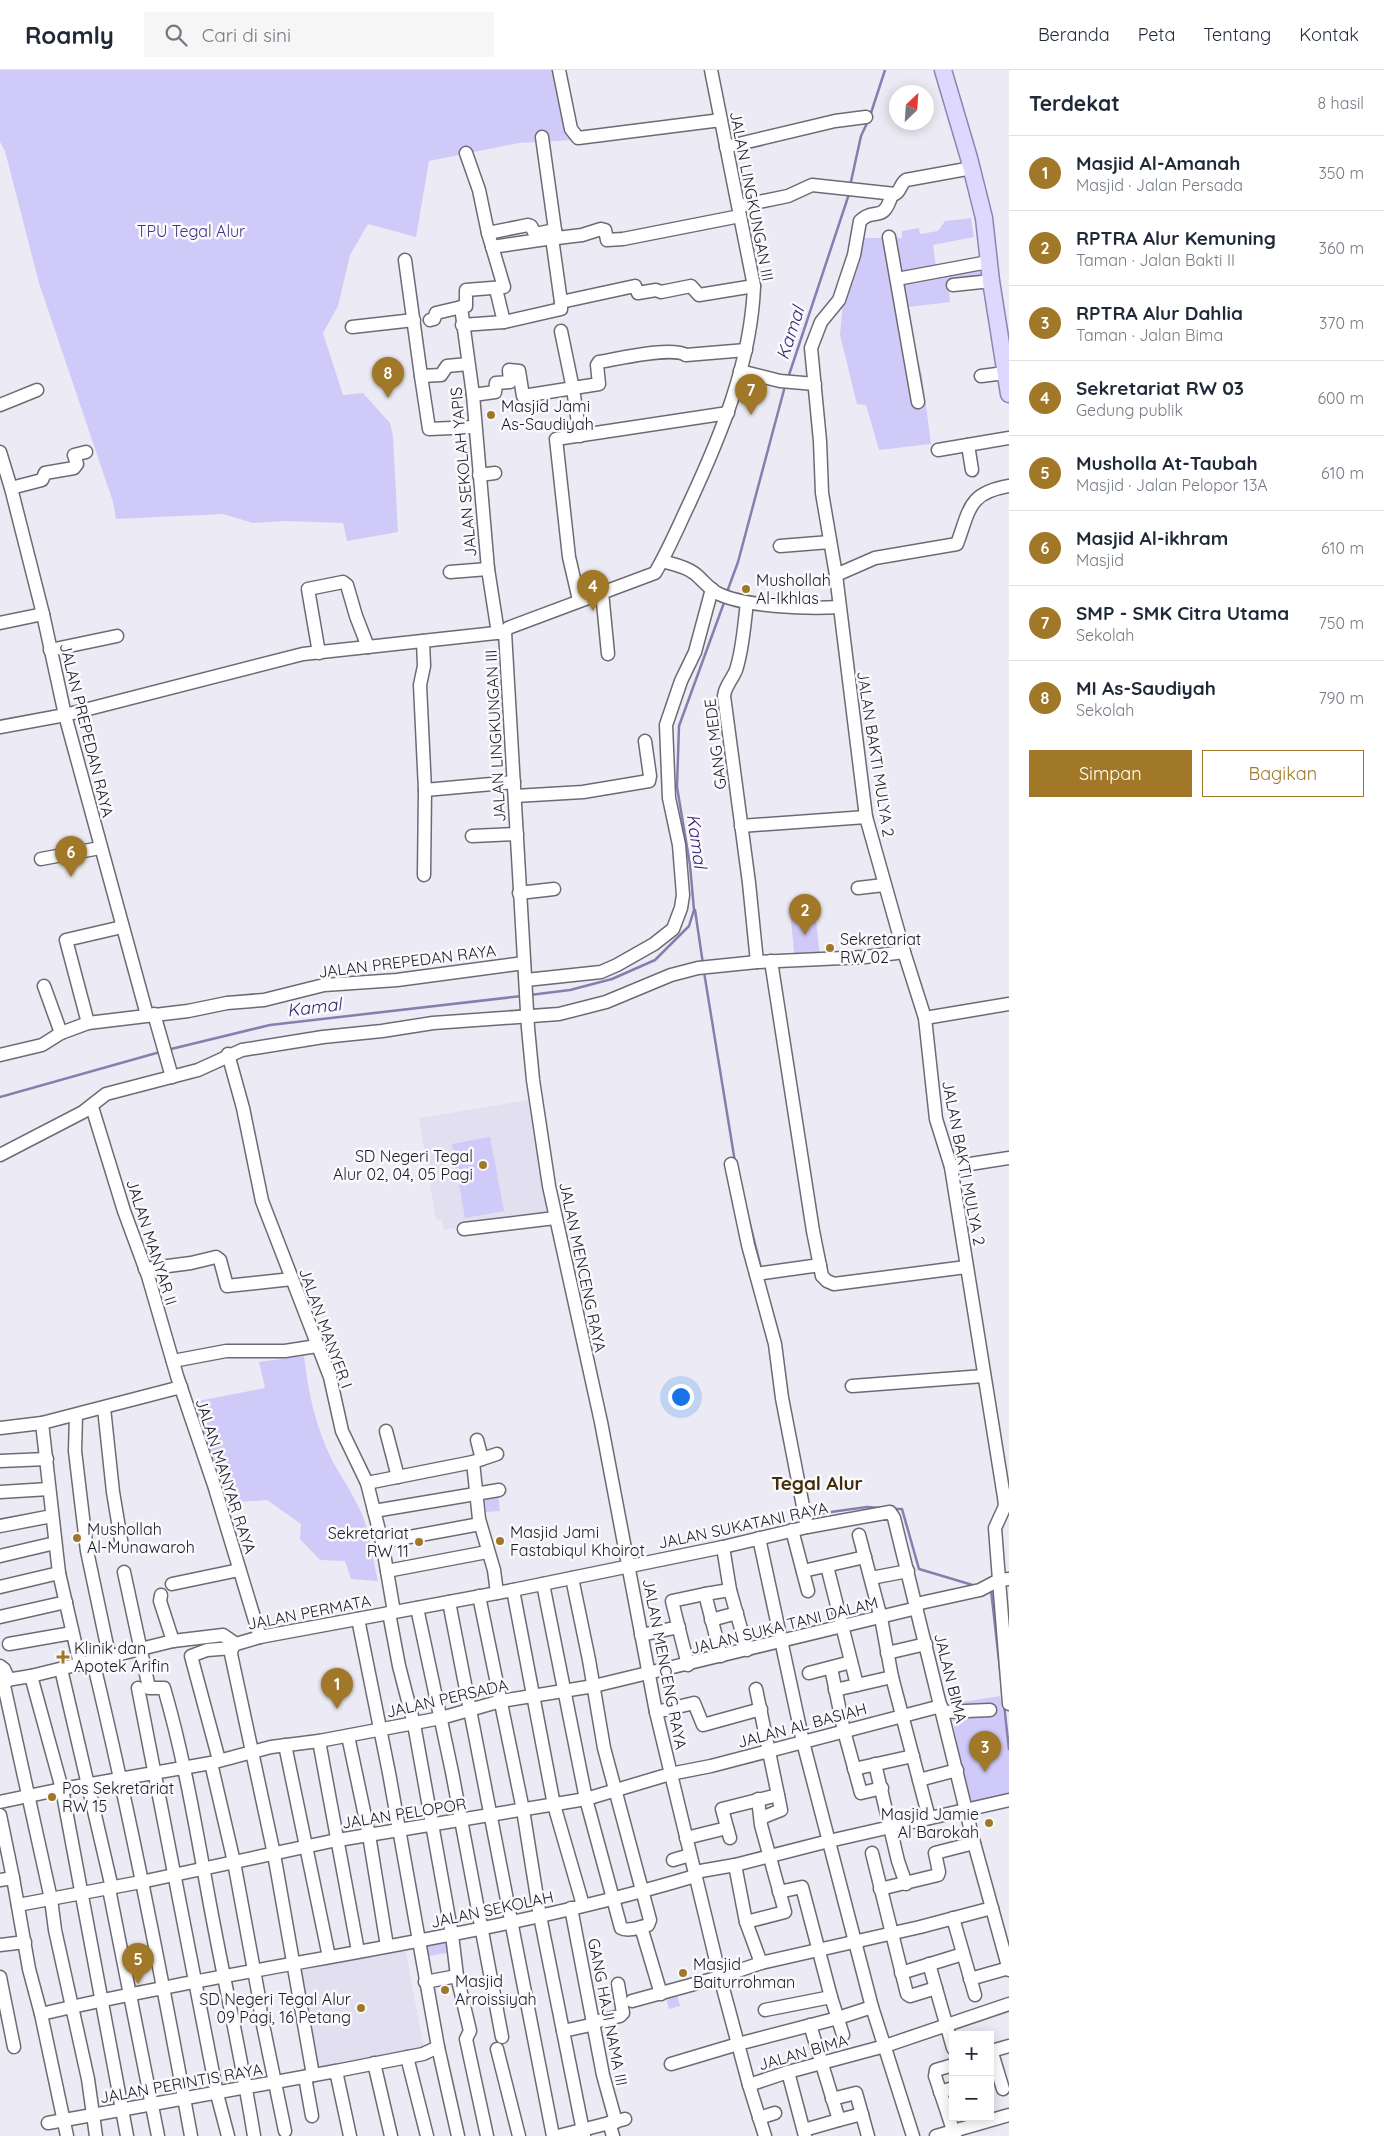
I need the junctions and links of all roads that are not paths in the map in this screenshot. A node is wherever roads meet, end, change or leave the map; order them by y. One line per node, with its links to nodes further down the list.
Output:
1 (559, 70): 5 (street)
2 (711, 70): 5 (street, JALAN LINGKUNGAN III)
3 (943, 70): 9 (main road)
4 (866, 117): 7 (street)
5 (721, 120): 7 (street, JALAN LINGKUNGAN III)
6 (543, 141): 13 (street)
7 (726, 147): 11 (street, JALAN LINGKUNGAN III)
8 (466, 154): 12 (street)
9 (972, 168): 10 (street); 17 (main road)
10 (892, 194): 11 (street); 37 (street, JALAN BAKTI MULYA 2)
11 (740, 211): 13 (street); 21 (street, JALAN LINGKUNGAN III)
12 (488, 232): 13 (street); 15 (street)
13 (555, 236): 15 (street); 23 (street)
14 (889, 237): 18 (street)
15 (492, 247): 22 (street)
16 (405, 260): 25 (street)
17 (988, 262): 18 (street); 19 (main road)
18 (896, 279): 42 (street)
19 (991, 281): 20 (street); 34 (main road)
20 (953, 285)
21 (754, 286): 23 (street); 31 (street, JALAN LINGKUNGAN III)
22 (496, 289): 24 (street); 27 (street)
23 (561, 302): 27 (street)
24 (461, 307): 26 (street); 28 (street, JALAN SEKOLAH YAPIS)
25 (414, 320): 29 (street); 35 (street)
26 (430, 320)
27 (504, 322): 28 (street)
28 (462, 325): 32 (street, JALAN SEKOLAH YAPIS)
29 (352, 326)
30 (561, 331): 38 (street)
31 (746, 350): 33 (street, JALAN LINGKUNGAN III); 38 (street)
32 (468, 364): 35 (street); 41 (street, JALAN SEKOLAH YAPIS)
33 (740, 371): 37 (street); 44 (street, JALAN LINGKUNGAN III)
34 (1005, 372): 36 (street); 40 (main road)
35 (421, 376): 45 (street)
36 (981, 376)
37 (815, 384): 57 (street, JALAN BAKTI MULYA 2)
38 (573, 389): 41 (street); 46 (street)
39 (37, 390): 43 (street)
40 (1009, 394)
41 (473, 395): 45 (street, JALAN SEKOLAH YAPIS)
42 (918, 402)
43 (0, 405)
44 (728, 413): 46 (street); 59 (street, JALAN LINGKUNGAN III)
45 (474, 427): 54 (street, JALAN SEKOLAH YAPIS)
46 (580, 436): 65 (street)
47 (1009, 438): 48 (street)
48 (968, 445): 49 (street); 52 (street)
49 (938, 450)
50 (0, 452): 56 (street, JALAN PREPEDAN RAYA)
51 (86, 452): 56 (street)
52 (972, 470)
53 (495, 472): 54 (street)
54 (479, 475): 60 (street, JALAN SEKOLAH YAPIS)
55 (1009, 486): 62 (street)
56 (11, 488): 68 (street, JALAN PREPEDAN RAYA)
57 (830, 542): 58 (street); 62 (street, JALAN BAKTI MULYA 2)
58 (780, 546)
59 (662, 561): 63 (street); 64 (street, JALAN LINGKUNGAN III)
60 (488, 569): 61 (street); 70 (street, JALAN SEKOLAH YAPIS)
61 (450, 572)
62 (836, 575): 67 (street, JALAN BAKTI MULYA 2)
63 (714, 591): 66 (street); 99 (street)
64 (602, 592): 65 (street, JALAN LINGKUNGAN III); 76 (street)
65 (579, 600): 70 (street, JALAN LINGKUNGAN III)
66 (747, 603): 67 (street); 84 (street, GANG MEDE)
67 (839, 607): 83 (street, JALAN BAKTI MULYA 2)
68 (44, 614): 69 (street); 74 (street, JALAN PREPEDAN RAYA)
69 (0, 623)
70 (502, 633): 72 (street); 80 (street, JALAN LINGKUNGAN III)
71 (117, 636): 74 (street)
72 (423, 641): 73 (street); 81 (street)
73 (368, 647): 75 (street); 75 (street)
74 (50, 650): 77 (street, JALAN PREPEDAN RAYA)
75 (319, 653): 77 (street)
76 (608, 654)
77 (65, 716): 78 (street); 87 (street, JALAN PREPEDAN RAYA)
78 (0, 727)
79 (645, 741): 82 (street)
80 (514, 782): 81 (street); 82 (street, JALAN LINGKUNGAN III)
81 (424, 790): 89 (street)
82 (515, 796): 85 (street, JALAN LINGKUNGAN III)
83 (866, 817): 84 (street); 90 (street, JALAN BAKTI MULYA 2)
84 (741, 826): 96 (street, GANG MEDE)
85 (517, 834): 86 (street); 93 (street, JALAN LINGKUNGAN III)
86 (472, 836)
87 (100, 848): 88 (street); 94 (street, JALAN PREPEDAN RAYA)
88 (41, 859)
89 (424, 874)
90 (884, 885): 91 (street); 95 (street, JALAN BAKTI MULYA 2)
91 (858, 888)
92 (554, 889): 93 (street)
93 (519, 893): 98 (street, JALAN LINGKUNGAN III)
94 (122, 927): 103 (street, JALAN PREPEDAN RAYA); 105 (street)
95 (904, 952): 97 (street); 104 (street, JALAN BAKTI MULYA 2)
96 (758, 962): 97 (street); 102 (street)
97 (771, 962): 117 (street)
98 (524, 963): 99 (street, JALAN LINGKUNGAN III); 103 (street, JALAN PREPEDAN RAYA)
99 (526, 983): 102 (street, JALAN LINGKUNGAN III)
100 (44, 986): 106 (street)
101 (1009, 1004): 104 (street)
102 (527, 1010): 107 (street); 115 (street, JALAN MENCENG RAYA)
103 (151, 1015): 105 (street, JALAN PREPEDAN RAYA); 109 (street)
104 (925, 1018): 114 (street, JALAN BAKTI MULYA 2)
105 (88, 1023): 106 (street, JALAN PREPEDAN RAYA)
106 (61, 1033): 108 (street, JALAN PREPEDAN RAYA)
107 (228, 1054): 109 (street); 121 (street, JALAN MANYER I)
108 (0, 1055)
109 (172, 1077): 110 (street)
110 (92, 1107): 111 (street); 119 (street, JALAN MANYAR II)
111 (0, 1154)
112 (1009, 1158): 114 (street)
113 (731, 1164): 120 (street)
114 (951, 1167): 118 (street, JALAN BAKTI MULYA 2)
115 (555, 1218): 116 (street); 159 (street, JALAN MENCENG RAYA)
116 (464, 1229)
117 (820, 1265): 118 (street); 120 (street)
118 (966, 1267): 124 (street, JALAN BAKTI MULYA 2)
119 (145, 1269): 121 (street); 123 (street, JALAN MANYAR II)
120 (760, 1274): 148 (street)
121 (292, 1279): 122 (street, JALAN MANYER I)
122 (317, 1346): 123 (street); 138 (street, JALAN MANYER I)
123 (173, 1361): 126 (street, JALAN MANYAR II)
124 (984, 1376): 125 (street); 169 (street, JALAN BAKTI MULYA 2)
125 (852, 1386)
126 (181, 1388): 127 (street, JALAN MANYAR RAYA); 161 (street, JALAN MANYAR RAYA)
127 (104, 1408): 128 (street, JALAN MANYAR RAYA); 154 (street)
128 (76, 1415): 129 (street, JALAN MANYAR RAYA); 203 (street)
129 (42, 1423): 130 (street, JALAN MANYAR RAYA); 134 (street)
130 (0, 1428)
131 (386, 1431): 137 (street)
132 (477, 1440): 136 (street)
133 (497, 1454): 136 (street)
134 (47, 1459): 135 (street); 139 (street)
135 (0, 1461)
136 (477, 1461): 137 (street); 142 (street)
137 (398, 1477): 138 (street)
138 (367, 1483): 143 (street, JALAN MANYER I)
139 (49, 1489): 141 (street); 145 (street)
140 (500, 1490): 142 (street)
141 (0, 1492)
142 (475, 1494): 143 (street); 146 (street)
143 (374, 1511): 152 (street, JALAN MANYER I)
144 (893, 1514): 148 (street, JALAN SUKATANI RAYA); 164 (street, JALAN BIMA)
145 (52, 1516): 147 (street); 153 (street)
146 (480, 1524): 152 (street); 156 (street)
147 (0, 1526)
148 (807, 1527): 149 (street, JALAN SUKATANI RAYA)
149 (792, 1530): 151 (street, JALAN SUKATANI RAYA); 163 (street)
150 (859, 1535): 158 (street)
151 (758, 1538): 155 (street, JALAN SUKATANI RAYA); 196 (street)
152 (382, 1542): 162 (street, JALAN MANYER I)
153 (55, 1543): 157 (street); 166 (street)
154 (122, 1546)
155 (722, 1547): 159 (street, JALAN SUKATANI RAYA); 174 (street)
156 (487, 1552): 162 (street); 176 (street)
157 (0, 1556)
158 (865, 1557): 160 (street); 168 (street)
159 (628, 1565): 167 (street, JALAN PERMATA); 193 (street, JALAN MENCENG RAYA)
160 (827, 1566): 163 (street); 190 (street)
161 (239, 1570): 170 (street); 194 (street, JALAN MANYAR RAYA)
162 (386, 1571): 184 (street, JALAN MANYER I)
163 (803, 1571): 175 (street)
164 (908, 1571): 168 (street); 182 (street, JALAN BIMA)
165 (124, 1572): 200 (street)
166 (59, 1573): 172 (street); 180 (street)
167 (572, 1578): 171 (street, JALAN PERMATA); 218 (street)
168 (871, 1578): 187 (street)
169 (1004, 1579): 182 (street, JALAN SUKA TANI DALAM); 224 (street, JALAN BAKTI MULYA 2)
170 (172, 1584)
171 (543, 1584): 173 (street, JALAN PERMATA); 221 (street)
172 (0, 1587)
173 (513, 1590): 176 (street, JALAN PERMATA); 223 (street, GANG HAJI NAMA III)
174 (730, 1590): 178 (street); 185 (street)
175 (808, 1591)
176 (497, 1593): 179 (street, JALAN PERMATA)
177 (161, 1594): 195 (street)
178 (705, 1594): 189 (street); 191 (street)
179 (479, 1596): 181 (street, JALAN PERMATA); 225 (street)
180 (66, 1602): 186 (street); 192 (street)
181 (449, 1602): 183 (street, JALAN PERMATA); 229 (street)
182 (916, 1606): 187 (street, JALAN SUKA TANI DALAM); 198 (street, JALAN BIMA)
183 (418, 1608): 184 (street, JALAN PERMATA); 232 (street)
184 (391, 1613): 188 (street, JALAN PERMATA); 233 (street, JALAN MANYER I)
185 (737, 1613): 189 (street); 201 (street)
186 (0, 1617)
187 (881, 1618): 190 (street, JALAN SUKA TANI DALAM); 202 (street)
188 (358, 1619): 194 (street, JALAN PERMATA); 234 (street)
189 (711, 1620): 205 (street)
190 (842, 1627): 196 (street, JALAN SUKA TANI DALAM); 207 (street)
191 (679, 1628): 193 (street); 208 (street)
192 (72, 1633): 197 (street); 206 (street)
193 (641, 1635): 212 (street, JALAN MENCENG RAYA)
194 (260, 1637): 199 (street, JALAN PERMATA)
195 (177, 1640): 199 (street, JALAN PERMATA); 200 (street, JALAN PERMATA); 204 (street)
196 (782, 1641): 201 (street, JALAN SUKA TANI DALAM); 238 (street)
197 (9, 1644)
198 (926, 1644): 202 (street); 227 (street, JALAN BIMA)
199 (234, 1646): 204 (street); 241 (street)
200 (141, 1648): 203 (street, JALAN PERMATA); 245 (street)
201 (747, 1650): 205 (street, JALAN SUKA TANI DALAM)
202 (888, 1653): 215 (street)
203 (109, 1655): 206 (street, JALAN PERMATA)
204 (191, 1656): 243 (street)
205 (720, 1656): 208 (street, JALAN SUKA TANI DALAM)
206 (87, 1662): 211 (street, JALAN PERMATA); 250 (street)
207 (851, 1662): 210 (street); 217 (street)
208 (688, 1664): 212 (street, JALAN SUKA TANI DALAM)
209 (0, 1666): 216 (street)
210 (831, 1668): 213 (street); 222 (street)
211 (60, 1669): 214 (street, JALAN PERMATA); 252 (street)
212 (653, 1673): 218 (street, JALAN PERSADA); 230 (street, JALAN MENCENG RAYA)
213 (809, 1673)
214 (31, 1676): 216 (street, JALAN PERMATA); 253 (street)
215 (892, 1677): 217 (street); 231 (street)
216 (4, 1680): 257 (street)
217 (857, 1685): 222 (street)
218 (594, 1686): 221 (street, JALAN PERSADA); 255 (street)
219 (138, 1688): 248 (street)
220 (756, 1689): 226 (street)
221 (564, 1690): 223 (street, JALAN PERSADA); 258 (street)
222 (835, 1690): 235 (street)
223 (534, 1695): 225 (street, JALAN PERSADA); 262 (street, GANG HAJI NAMA III)
224 (1009, 1696)
225 (501, 1701): 229 (street, JALAN PERSADA); 264 (street)
226 (761, 1709): 230 (street); 240 (street)
227 (942, 1709): 228 (street, JALAN AL BASIAH); 231 (street, JALAN AL BASIAH); 247 (street, JALAN BIMA)
228 (990, 1710)
229 (470, 1711): 232 (street, JALAN PERSADA); 266 (street)
230 (656, 1712): 249 (street, JALAN MENCENG RAYA)
231 (902, 1716): 235 (street, JALAN AL BASIAH); 242 (street)
232 (441, 1718): 233 (street, JALAN PERSADA); 269 (street)
233 (414, 1724): 234 (street, JALAN PERSADA); 270 (street, JALAN MANYER I)
234 (380, 1730): 236 (street, JALAN PERSADA); 272 (street)
235 (844, 1731): 238 (street, JALAN AL BASIAH); 246 (street)
236 (348, 1736): 237 (street, JALAN PERSADA); 273 (street)
237 (319, 1741): 239 (street, JALAN PERSADA); 275 (street)
238 (803, 1742): 240 (street, JALAN AL BASIAH); 276 (street)
239 (285, 1744): 241 (street, JALAN PERSADA); 278 (street)
240 (770, 1750): 249 (street, JALAN AL BASIAH); 256 (street)
241 (252, 1751): 243 (street, JALAN PERSADA); 280 (street)
242 (913, 1756): 244 (street); 251 (street)
243 (215, 1762): 245 (street, JALAN PERSADA); 284 (street)
244 (875, 1764): 246 (street); 254 (street)
245 (184, 1766): 248 (street, JALAN PERSADA); 286 (street)
246 (854, 1769): 254 (street)
247 (957, 1770): 251 (street); 263 (street, JALAN BIMA)
248 (154, 1772): 250 (street, JALAN PERSADA); 288 (street)
249 (670, 1774): 255 (street, JALAN PELOPOR); 274 (street, JALAN MENCENG RAYA)
250 (121, 1778): 252 (street, JALAN PERSADA); 291 (street)
251 (919, 1780): 268 (street)
252 (89, 1784): 253 (street, JALAN PERSADA); 293 (street)
253 (62, 1788): 257 (street, JALAN PERSADA); 297 (street)
254 (882, 1788): 271 (street)
255 (616, 1790): 258 (street, JALAN PELOPOR); 295 (street)
256 (778, 1795): 259 (street); 267 (street)
257 (29, 1796): 261 (street, JALAN PERSADA); 299 (street)
258 (586, 1799): 262 (street, JALAN PELOPOR); 298 (street)
259 (758, 1800): 267 (street); 274 (street)
260 (1009, 1800): 263 (street, JALAN SEKOLAH)
261 (0, 1802)
262 (554, 1805): 264 (street, JALAN PELOPOR); 301 (street, GANG HAJI NAMA III)
263 (966, 1809): 268 (street, JALAN SEKOLAH); 277 (street, JALAN BIMA)
264 (523, 1810): 266 (street, JALAN PELOPOR); 305 (street)
265 (0, 1815): 289 (street)
266 (490, 1816): 269 (street, JALAN PELOPOR); 307 (street)
267 (761, 1818): 282 (street)
268 (929, 1818): 271 (street, JALAN SEKOLAH)
269 (461, 1820): 270 (street, JALAN PELOPOR); 310 (street)
270 (432, 1825): 272 (street, JALAN PELOPOR); 312 (street, JALAN MANYER I)
271 (891, 1826): 276 (street, JALAN SEKOLAH); 292 (street)
272 (399, 1830): 273 (street, JALAN PELOPOR); 313 (street)
273 (369, 1835): 275 (street, JALAN PELOPOR); 317 (street)
274 (686, 1838): 281 (street, JALAN MENCENG RAYA)
275 (338, 1840): 278 (street, JALAN PELOPOR); 319 (street)
276 (829, 1841): 282 (street, JALAN SEKOLAH); 315 (street)
277 (974, 1843): 292 (street); 303 (street, JALAN BIMA)
278 (306, 1847): 280 (street, JALAN PELOPOR); 321 (street)
279 (872, 1853): 294 (street)
280 (274, 1854): 284 (street, JALAN PELOPOR); 322 (street)
281 (690, 1855): 283 (street); 287 (street, JALAN MENCENG RAYA)
282 (769, 1856): 285 (street, JALAN SEKOLAH); 296 (street)
283 (673, 1860)
284 (234, 1862): 286 (street, JALAN PELOPOR); 326 (street)
285 (735, 1865): 287 (street, JALAN SEKOLAH); 308 (street)
286 (203, 1869): 288 (street, JALAN PELOPOR); 328 (street)
287 (695, 1874): 295 (street, JALAN SEKOLAH); 331 (street, JALAN MENCENG RAYA)
288 (175, 1875): 291 (street, JALAN PELOPOR); 333 (street)
289 (14, 1878): 290 (street); 300 (street)
290 (0, 1880)
291 (142, 1882): 293 (street, JALAN PELOPOR); 336 (street)
292 (906, 1884): 294 (street)
293 (111, 1888): 297 (street, JALAN PELOPOR); 338 (street)
294 (880, 1889): 311 (street)
295 (643, 1891): 298 (street, JALAN SEKOLAH); 309 (street)
296 (779, 1892): 302 (street); 304 (street)
297 (81, 1894): 299 (street, JALAN PELOPOR); 343 (street)
298 (614, 1898): 301 (street, JALAN SEKOLAH); 309 (street)
299 (51, 1902): 300 (street, JALAN PELOPOR); 346 (street)
300 (18, 1905): 314 (street)
301 (577, 1906): 305 (street, JALAN SEKOLAH); 351 (street, GANG HAJI NAMA III)
302 (808, 1907): 304 (street); 318 (street)
303 (992, 1908): 306 (street); 325 (street, JALAN BIMA)
304 (785, 1912): 308 (street)
305 (540, 1916): 307 (street, JALAN SEKOLAH); 354 (street)
306 (953, 1918): 311 (street); 320 (street)
307 (511, 1921): 310 (street, JALAN SEKOLAH); 412 (street)
308 (746, 1922): 323 (street)
309 (641, 1927): 339 (street)
310 (481, 1928): 312 (street, JALAN SEKOLAH); 357 (street)
311 (891, 1934): 315 (street); 327 (street)
312 (452, 1935): 313 (street, JALAN SEKOLAH); 329 (street, JALAN MANYER I)
313 (420, 1941): 317 (street, JALAN SEKOLAH); 334 (street)
314 (25, 1942): 316 (street); 349 (street)
315 (856, 1942): 318 (street); 347 (street)
316 (0, 1945)
317 (387, 1946): 319 (street, JALAN SEKOLAH)
318 (818, 1950): 323 (street); 341 (street)
319 (358, 1951): 321 (street, JALAN SEKOLAH)
320 (963, 1954): 324 (street); 332 (street)
321 (328, 1956): 322 (street, JALAN SEKOLAH)
322 (294, 1963): 326 (street, JALAN SEKOLAH); 372 (street)
323 (760, 1963): 331 (street)
324 (930, 1964): 327 (street); 337 (street)
325 (1009, 1969): 332 (street)
326 (253, 1970): 328 (street, JALAN SEKOLAH); 374 (street)
327 (901, 1973): 337 (street)
328 (223, 1976): 333 (street, JALAN SEKOLAH); 376 (street)
329 (457, 1976): 334 (street); 410 (street, JALAN MANYER I)
330 (0, 1977): 361 (street)
331 (720, 1977): 339 (street); 358 (street, JALAN MENCENG RAYA)
332 (970, 1978): 340 (street)
333 (196, 1981): 336 (street, JALAN SEKOLAH); 380 (street)
334 (425, 1982): 362 (street)
335 (618, 1984): 351 (street)
336 (164, 1988): 338 (street, JALAN SEKOLAH); 382 (street)
337 (936, 1988): 353 (street)
338 (131, 1994): 343 (street, JALAN SEKOLAH); 383 (street)
339 (661, 1994): 344 (street)
340 (975, 1995)
341 (831, 1997): 342 (street); 350 (street)
342 (813, 2000): 348 (street); 352 (street)
343 (100, 2001): 346 (street, JALAN SEKOLAH); 384 (street)
344 (632, 2001)
345 (1009, 2004): 353 (street, JALAN BIMA)
346 (73, 2006): 349 (street, JALAN SEKOLAH); 387 (street)
347 (872, 2007): 350 (street); 359 (street)
348 (765, 2010)
349 (41, 2014): 392 (street)
350 (838, 2018): 352 (street); 356 (street)
351 (594, 2023): 354 (street); 393 (street, GANG HAJI NAMA III)
352 (815, 2024): 358 (street); 366 (street)
353 (948, 2024): 355 (street); 359 (street, JALAN BIMA)
354 (563, 2031): 396 (street)
355 (949, 2031)
356 (844, 2035)
357 (502, 2037)
358 (738, 2044): 368 (street); 375 (street, JALAN MENCENG RAYA)
359 (885, 2046): 366 (street, JALAN BIMA); 417 (street)
360 (1009, 2046): 364 (street)
361 (14, 2047)
362 (438, 2047): 365 (street, JALAN PERINTIS RAYA); 409 (street)
363 (497, 2049): 411 (street)
364 (994, 2051)
365 (407, 2057): 367 (street, JALAN PERINTIS RAYA); 408 (street)
366 (822, 2063): 371 (street, JALAN BIMA); 381 (street)
367 (374, 2064): 370 (street, JALAN PERINTIS RAYA); 407 (street)
368 (671, 2064)
369 (949, 2065): 379 (street)
370 (336, 2071): 372 (street, JALAN PERINTIS RAYA); 406 (street)
371 (788, 2072): 375 (street, JALAN BIMA); 397 (street)
372 (309, 2076): 374 (street, JALAN PERINTIS RAYA); 388 (street)
373 (994, 2076): 378 (street)
374 (275, 2083): 376 (street, JALAN PERINTIS RAYA); 395 (street)
375 (749, 2085): 390 (street, JALAN MENCENG RAYA)
376 (246, 2088): 380 (street, JALAN PERINTIS RAYA); 405 (street)
377 (949, 2089): 379 (street)
378 (1003, 2089)
379 (940, 2092): 398 (street)
380 (217, 2094): 382 (street, JALAN PERINTIS RAYA); 404 (street)
381 (832, 2099): 386 (street); 391 (street)
382 (184, 2100): 383 (street, JALAN PERINTIS RAYA); 403 (street)
383 (152, 2105): 384 (street, JALAN PERINTIS RAYA); 402 (street)
384 (122, 2110): 387 (street, JALAN PERINTIS RAYA); 401 (street)
385 (775, 2113): 390 (street)
386 (862, 2114): 391 (street); 416 (street)
387 (92, 2116): 392 (street, JALAN PERINTIS RAYA); 400 (street)
388 (312, 2116)
389 (1009, 2116): 398 (street)
390 (759, 2118): 415 (street, JALAN MENCENG RAYA)
391 (838, 2120): 397 (street)
392 (63, 2121): 394 (street, JALAN PERINTIS RAYA); 399 (street)
393 (616, 2121): 396 (street); 414 (street, GANG HAJI NAMA III)
394 (48, 2123)
395 (285, 2131)
396 (583, 2133): 413 (street)
397 (805, 2133)
398 (955, 2134): 418 (street)
399 (67, 2136)
400 (96, 2136)
401 (127, 2136)
402 (158, 2136)
403 (190, 2136)
404 (228, 2136)
405 (254, 2136)
406 (350, 2136)
407 (391, 2136)
408 (427, 2136)
409 (458, 2136)
410 (487, 2136)
411 (519, 2136)
412 (553, 2136)
413 (558, 2136)
414 (613, 2136)
415 (764, 2136)
416 (868, 2136)
417 (913, 2136)
418 (936, 2136)

